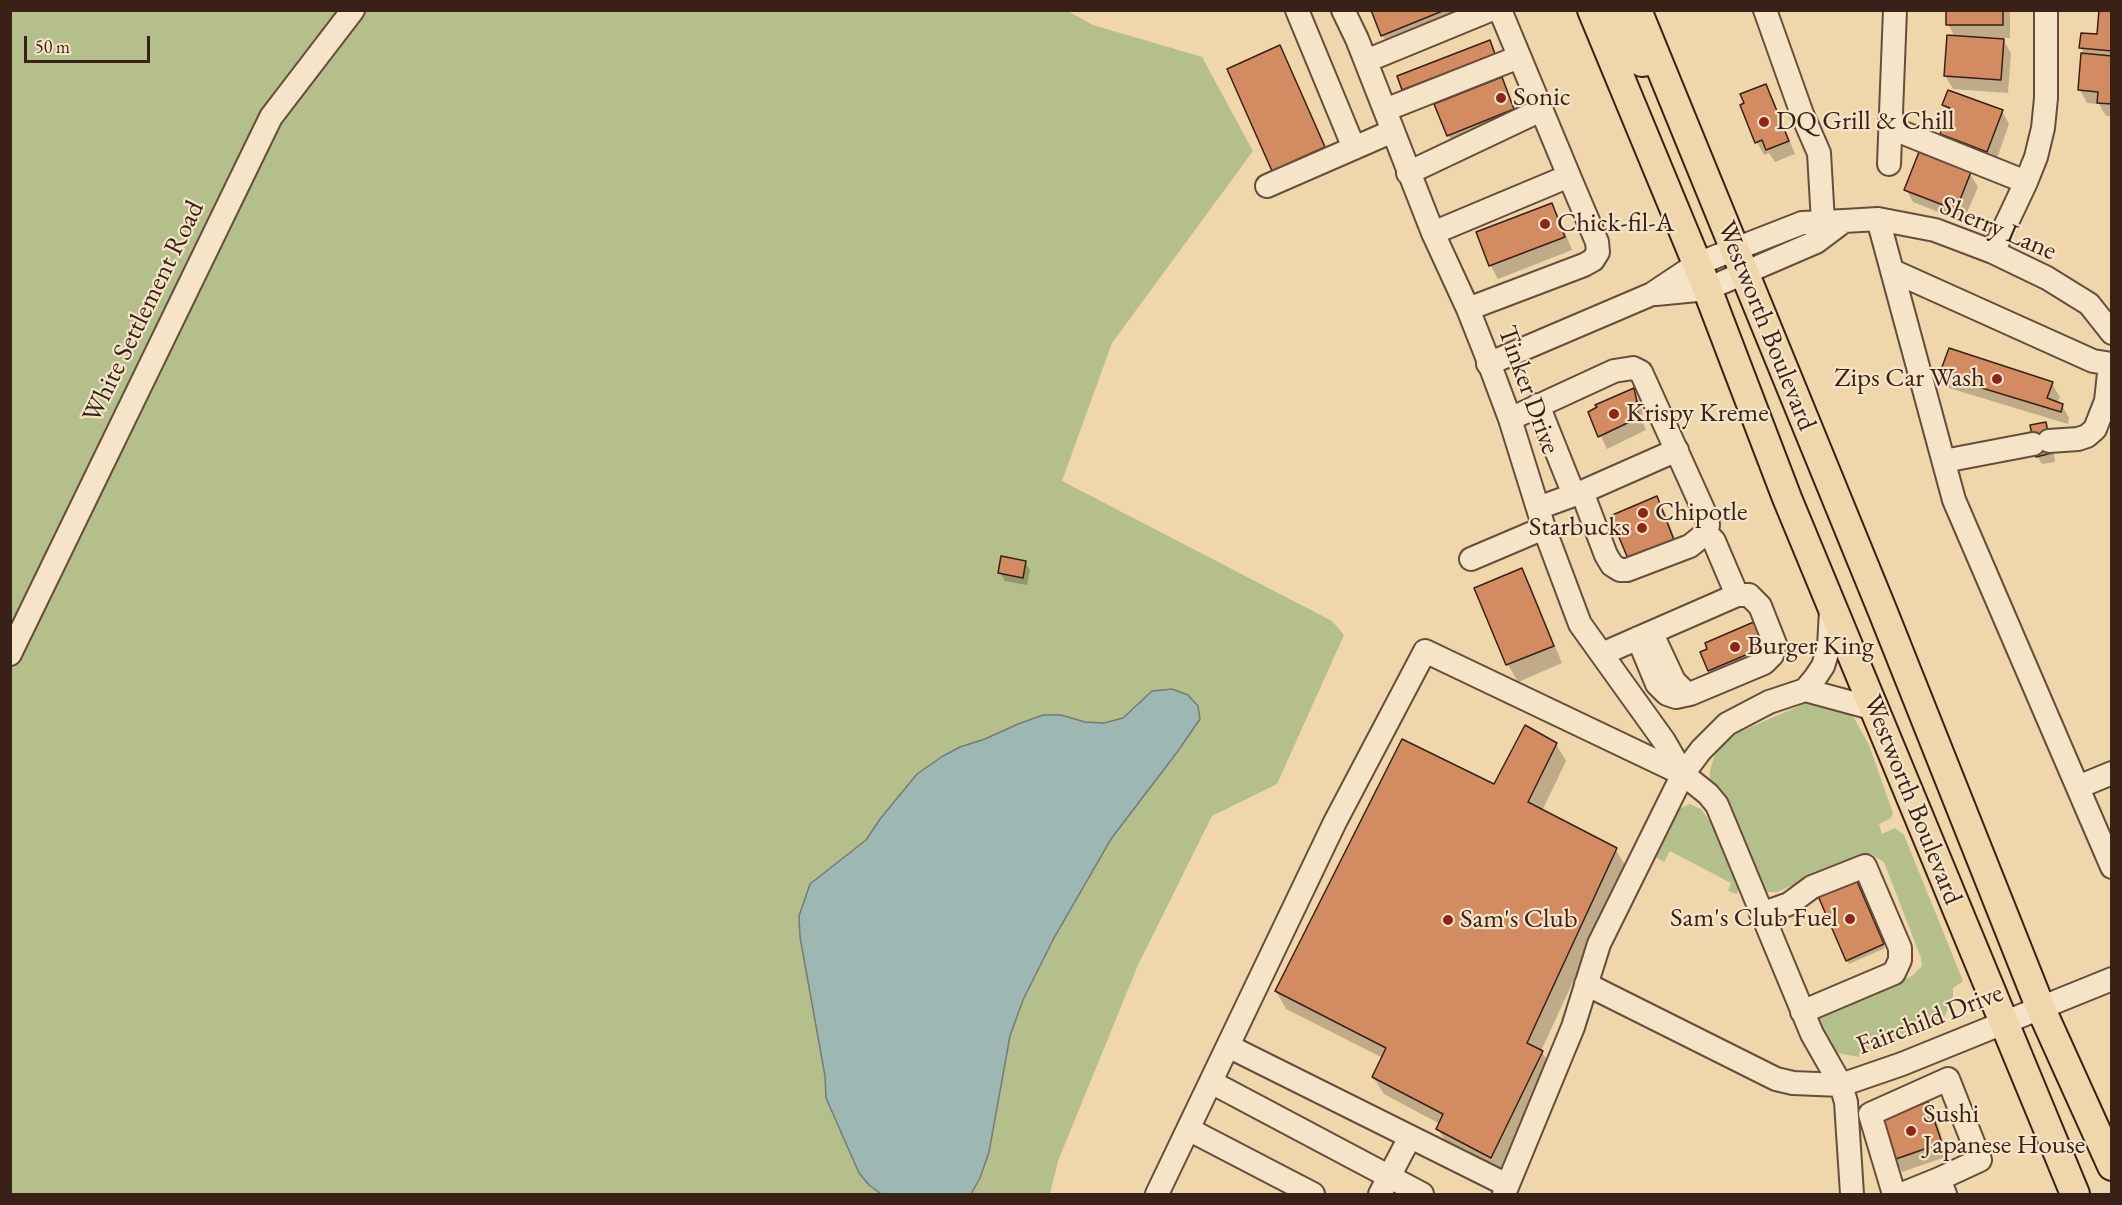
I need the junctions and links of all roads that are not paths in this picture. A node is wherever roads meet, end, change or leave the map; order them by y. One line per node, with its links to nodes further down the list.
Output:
1 (352, 10): 47 (street, White Settlement Road)
2 (1297, 10): 19 (street)
3 (1343, 10): 14 (street, Tinker Drive)
4 (1490, 10): 14 (street)
5 (1500, 10): 12 (street)
6 (1592, 10): 31 (main road, Westworth Boulevard)
7 (1613, 10): 13 (main road)
8 (1766, 10): 26 (street)
9 (1895, 10): 17 (street)
10 (2046, 10): 23 (street)
11 (1644, 14): 13 (main road, Westworth Boulevard)
12 (1519, 57): 15 (street); 16 (street)
13 (1656, 60): 29 (main road, Westworth Boulevard)
14 (1366, 61): 15 (street, Tinker Drive)
15 (1385, 110): 18 (street, Tinker Drive)
16 (1541, 110): 21 (street); 22 (street)
17 (1891, 128): 20 (street); 23 (street)
18 (1393, 131): 19 (street); 21 (street, Tinker Drive)
19 (1354, 148): 24 (street)
20 (1889, 164)
21 (1408, 173): 27 (street, Tinker Drive)
22 (1569, 176): 27 (street); 32 (street)
23 (2026, 182): 28 (street)
24 (1267, 186)
25 (1878, 219): 26 (street, Sherry Lane); 28 (street, Sherry Lane); 30 (street)
26 (1834, 221): 29 (street)
27 (1432, 233): 32 (street, Tinker Drive)
28 (1993, 252): 33 (street, Sherry Lane)
29 (1741, 261): 31 (street); 58 (main road, Westworth Boulevard)
30 (1893, 271): 35 (street); 39 (street)
31 (1702, 277): 34 (street); 45 (main road, Westworth Boulevard)
32 (1468, 309): 34 (street, Tinker Drive)
33 (2112, 333)
34 (1488, 364): 37 (street, Tinker Drive)
35 (2111, 364): 39 (street)
36 (1539, 405): 37 (street); 38 (street); 40 (street)
37 (1510, 419): 41 (street, Tinker Drive)
38 (1677, 450): 40 (street); 42 (street)
39 (1944, 461): 53 (street)
40 (1578, 494): 41 (street); 42 (street)
41 (1541, 518): 43 (street); 48 (street, Tinker Drive)
42 (1703, 536): 44 (street)
43 (1471, 560)
44 (1737, 595): 46 (street); 46 (street)
45 (1831, 607): 49 (street); 50 (main road, Westworth Boulevard)
46 (1645, 635): 48 (street)
47 (10, 654)
48 (1602, 654): 51 (street, Tinker Drive)
49 (1805, 690): 50 (street); 51 (street)
50 (1875, 709): 60 (main road, Westworth Boulevard)
51 (1683, 774): 55 (street); 57 (street); 61 (street)
52 (2110, 776): 53 (street)
53 (2078, 787): 54 (street)
54 (2112, 867)
55 (1761, 915): 59 (street); 59 (street)
56 (2112, 979): 58 (street, Fairchild Drive)
57 (1586, 984): 63 (street); 69 (street)
58 (2041, 1009): 60 (street, Fairchild Drive); 66 (main road, Westworth Boulevard)
59 (1802, 1012): 63 (street)
60 (2003, 1022): 63 (street, Fairchild Drive); 76 (main road, Westworth Boulevard)
61 (1228, 1046): 62 (street); 65 (street)
62 (1211, 1082): 64 (street); 67 (street)
63 (1841, 1085): 73 (street)
64 (1188, 1129): 70 (street); 71 (street)
65 (1410, 1137): 67 (street); 69 (street)
66 (2112, 1166)
67 (1385, 1186): 72 (street)
68 (1942, 1187): 74 (street); 75 (street)
69 (1505, 1190)
70 (1156, 1194)
71 (1313, 1194)
72 (1422, 1194)
73 (1852, 1194)
74 (1894, 1194)
75 (1902, 1194)
76 (2075, 1194)

